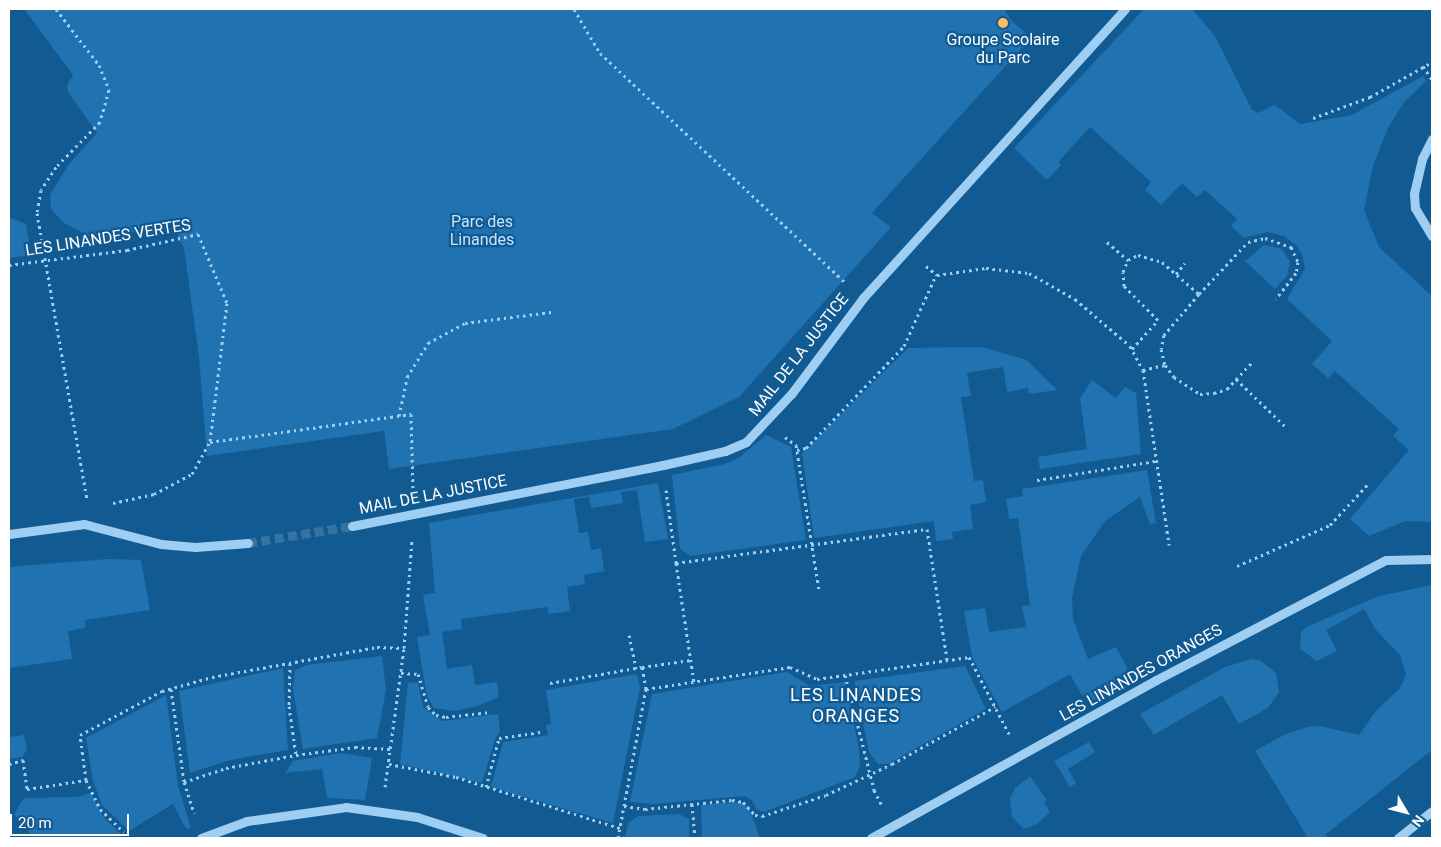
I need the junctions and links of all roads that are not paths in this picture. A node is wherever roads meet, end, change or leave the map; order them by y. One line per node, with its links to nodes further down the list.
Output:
1 (1125, 9): 4 (street, MAIL DE LA JUSTICE)
2 (1432, 139): 3 (street)
3 (1432, 236)
4 (352, 526)
5 (9, 534): 6 (street)
6 (248, 543)
7 (1432, 559): 11 (street, LES LINANDES ORANGES)
8 (1432, 811): 12 (street)
9 (202, 838): 10 (street)
10 (483, 838)
11 (871, 838)
12 (1398, 838)

